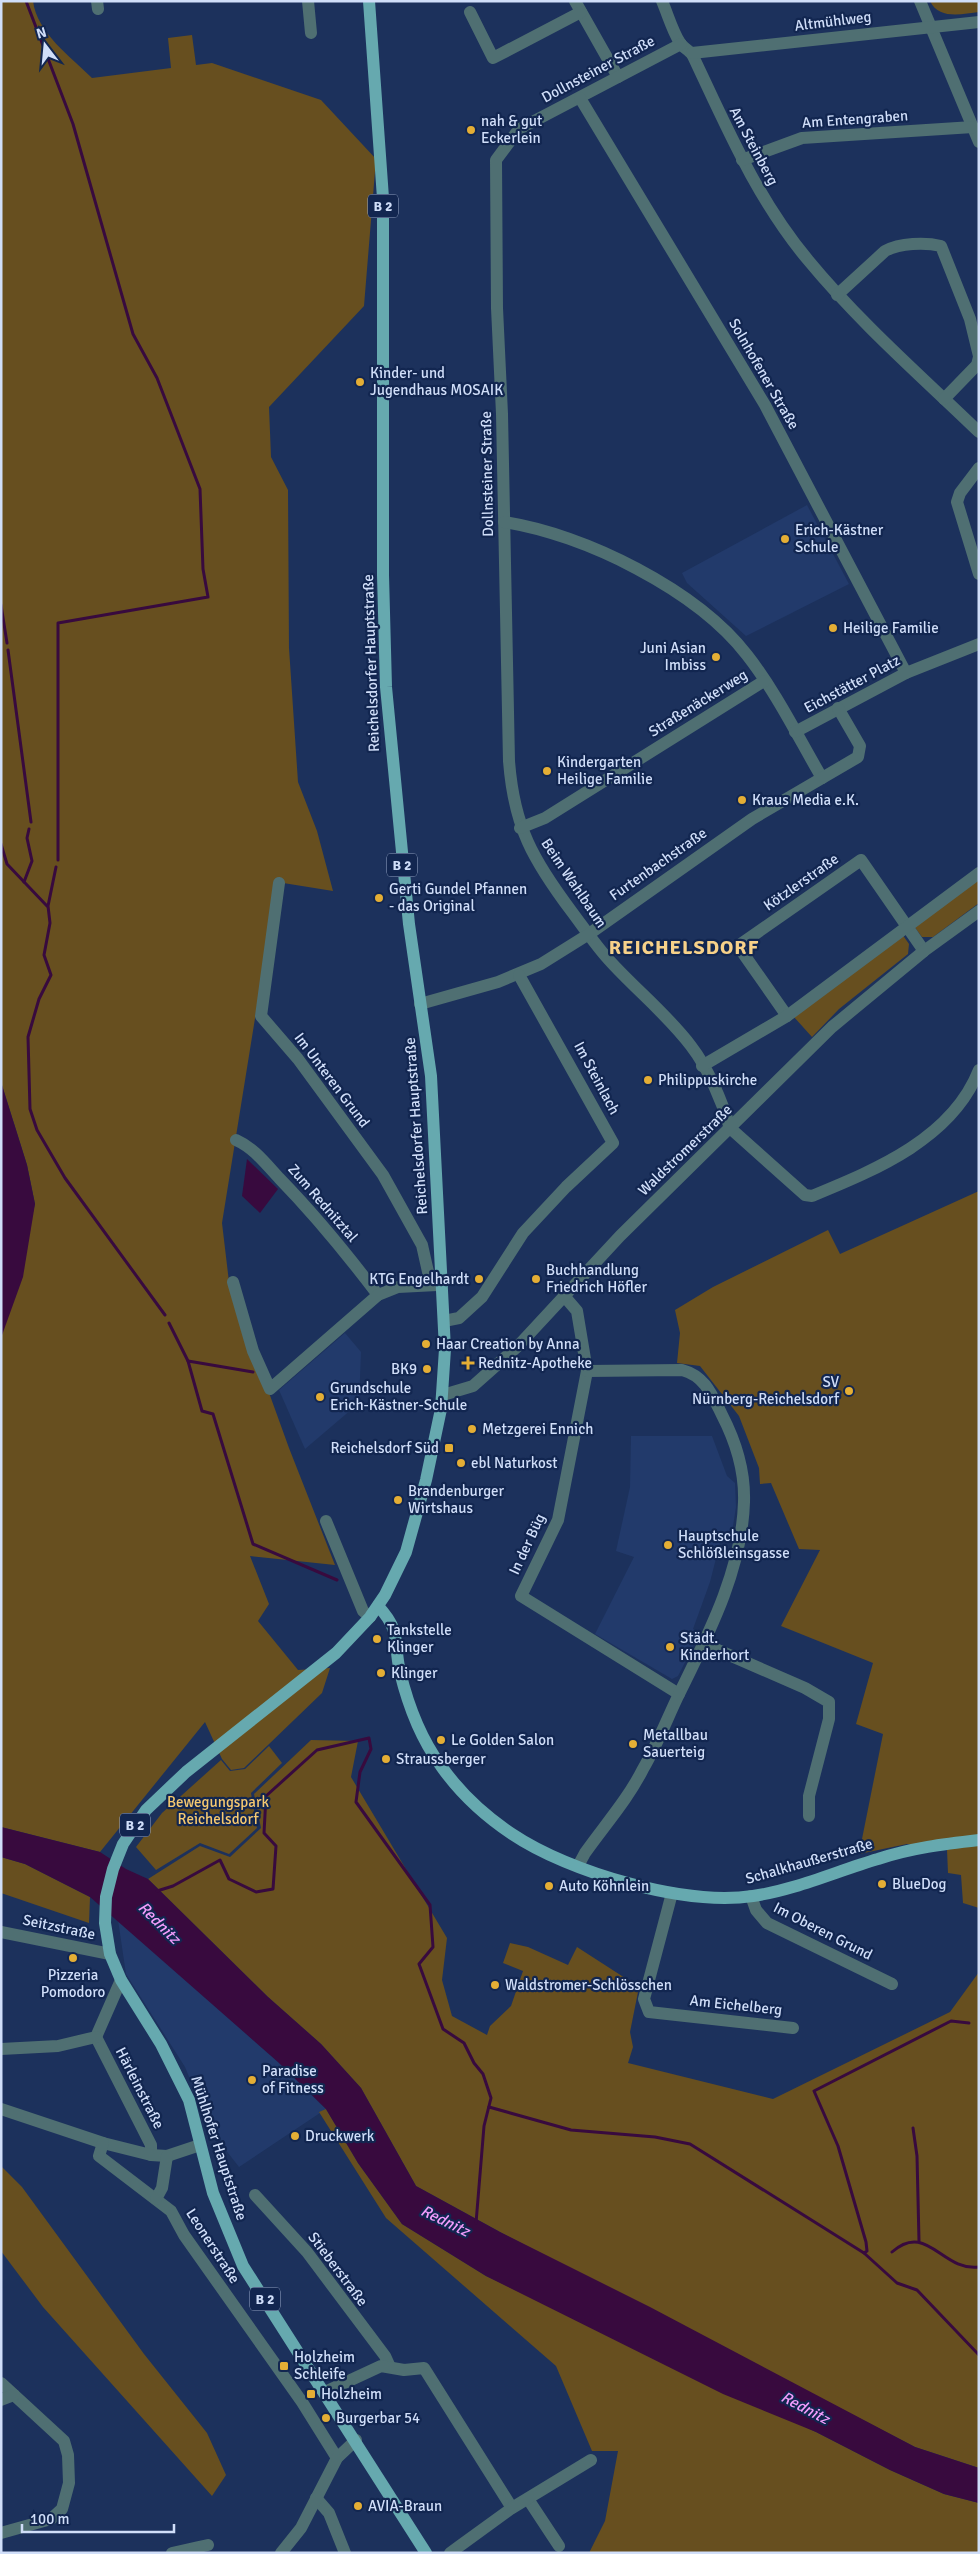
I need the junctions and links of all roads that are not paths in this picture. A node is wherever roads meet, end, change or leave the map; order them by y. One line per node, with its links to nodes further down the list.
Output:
1 (308, 1): 9 (street)
2 (369, 1): 38 (main road, Reichelsdorfer Hauptstraße / B 2)
3 (662, 1): 10 (street, Am Steinberg)
4 (920, 1): 8 (street)
5 (578, 7): 6 (street); 12 (street)
6 (470, 12)
7 (979, 22): 8 (street, Altmühlweg)
8 (932, 26): 11 (street, Altmühlweg); 14 (street)
9 (311, 33)
10 (681, 44): 11 (street, Am Steinberg); 12 (street, Dollnsteiner Straße)
11 (692, 53): 16 (street, Am Steinberg)
12 (618, 77): 13 (street, Dollnsteiner Straße)
13 (580, 98): 22 (street, Dollnsteiner Straße); 25 (street, Solnhofener Straße)
14 (973, 127): 15 (street); 16 (street, Am Entengraben)
15 (979, 142)
16 (742, 160): 17 (street, Am Steinberg)
17 (837, 295): 18 (street); 19 (street, Am Steinberg)
18 (979, 357): 19 (street)
19 (944, 399): 20 (street, Am Steinberg)
20 (979, 432)
21 (979, 468): 23 (street)
22 (504, 522): 26 (street, Eichstätter Platz); 30 (street, Dollnsteiner Straße)
23 (979, 574)
24 (979, 644): 25 (street, Eichstätter Platz)
25 (906, 673): 27 (street, Eichstätter Platz)
26 (764, 681): 28 (street, Eichstätter Platz); 30 (street, Straßenäckerweg)
27 (838, 708): 28 (street, Eichstätter Platz); 29 (street, Furtenbachstraße)
28 (795, 732): 29 (street)
29 (822, 778): 35 (street, Furtenbachstraße)
30 (520, 828): 35 (street, Beim Wahlbaum)
31 (979, 873): 34 (street)
32 (279, 883): 45 (street, Im Unteren Grund)
33 (979, 911): 36 (street, Waldstromerstraße)
34 (906, 926): 36 (street, Kötzlerstraße); 39 (street); 39 (street, Kötzlerstraße)
35 (589, 934): 37 (street, Furtenbachstraße); 40 (street, Beim Wahlbaum)
36 (924, 951): 42 (street, Waldstromerstraße)
37 (519, 974): 38 (street, Furtenbachstraße); 48 (street, Im Steinlach)
38 (420, 1004): 45 (main road, Reichelsdorfer Hauptstraße / B 2)
39 (786, 1016): 40 (street)
40 (702, 1066): 42 (street, Beim Wahlbaum)
41 (979, 1070): 42 (street, Beim Wahlbaum)
42 (730, 1128): 47 (street, Waldstromerstraße)
43 (236, 1140): 46 (street, Zum Rednitztal)
44 (233, 1282): 46 (street)
45 (436, 1285): 46 (street); 48 (main road, Reichelsdorfer Hauptstraße / B 2)
46 (378, 1295)
47 (565, 1297): 49 (street, In der Büg); 50 (street, Waldstromerstraße)
48 (444, 1321): 50 (main road, Reichelsdorfer Hauptstraße / B 2)
49 (587, 1371): 54 (street); 55 (street, In der Büg)
50 (443, 1395): 52 (main road, Reichelsdorfer Hauptstraße / B 2)
51 (326, 1521): 53 (street)
52 (378, 1606): 53 (main road, Reichelsdorfer Hauptstraße / B 2); 58 (main road, Schalkhaußerstraße)
53 (370, 1617): 62 (main road, Reichelsdorfer Hauptstraße / B 2)
54 (704, 1644): 55 (street); 56 (street)
55 (679, 1694): 58 (street)
56 (809, 1816)
57 (979, 1840): 60 (main road, Schalkhaußerstraße)
58 (578, 1866): 59 (main road, Schalkhaußerstraße)
59 (672, 1893): 60 (main road, Schalkhaußerstraße); 65 (street, Am Eichelberg)
60 (751, 1896): 64 (street, Im Oberen Grund)
61 (1, 1932): 62 (street, Seitzstraße)
62 (110, 1954): 63 (main road, Mühlhofer Hauptstraße / B 2)
63 (121, 1980): 66 (street); 70 (main road, Mühlhofer Hauptstraße / B 2)
64 (892, 1984)
65 (793, 2028)
66 (96, 2037): 67 (street); 71 (street, Härleinstraße)
67 (1, 2049)
68 (1, 2109): 69 (street)
69 (103, 2144): 71 (street); 74 (street, Leonerstraße)
70 (200, 2145): 72 (street); 77 (main road, Mühlhofer Hauptstraße / B 2)
71 (152, 2155): 72 (street)
72 (167, 2156): 74 (street)
73 (255, 2194): 75 (street, Stieberstraße)
74 (156, 2199): 81 (street, Leonerstraße)
75 (390, 2367): 77 (street); 85 (street)
76 (1, 2383): 78 (street)
77 (325, 2392): 80 (main road, Mühlhofer Hauptstraße / B 2)
78 (14, 2396): 79 (street); 86 (street)
79 (1, 2400)
80 (356, 2440): 81 (street); 92 (main road, Mühlhofer Hauptstraße / B 2)
81 (337, 2458): 83 (street)
82 (591, 2460): 84 (street)
83 (316, 2498): 90 (street); 91 (street)
84 (528, 2499): 85 (street); 88 (street)
85 (512, 2508): 93 (street)
86 (1, 2533)
87 (208, 2545): 89 (street)
88 (559, 2546)
89 (172, 2553)
90 (281, 2553)
91 (345, 2553)
92 (426, 2553)
93 (450, 2553)

